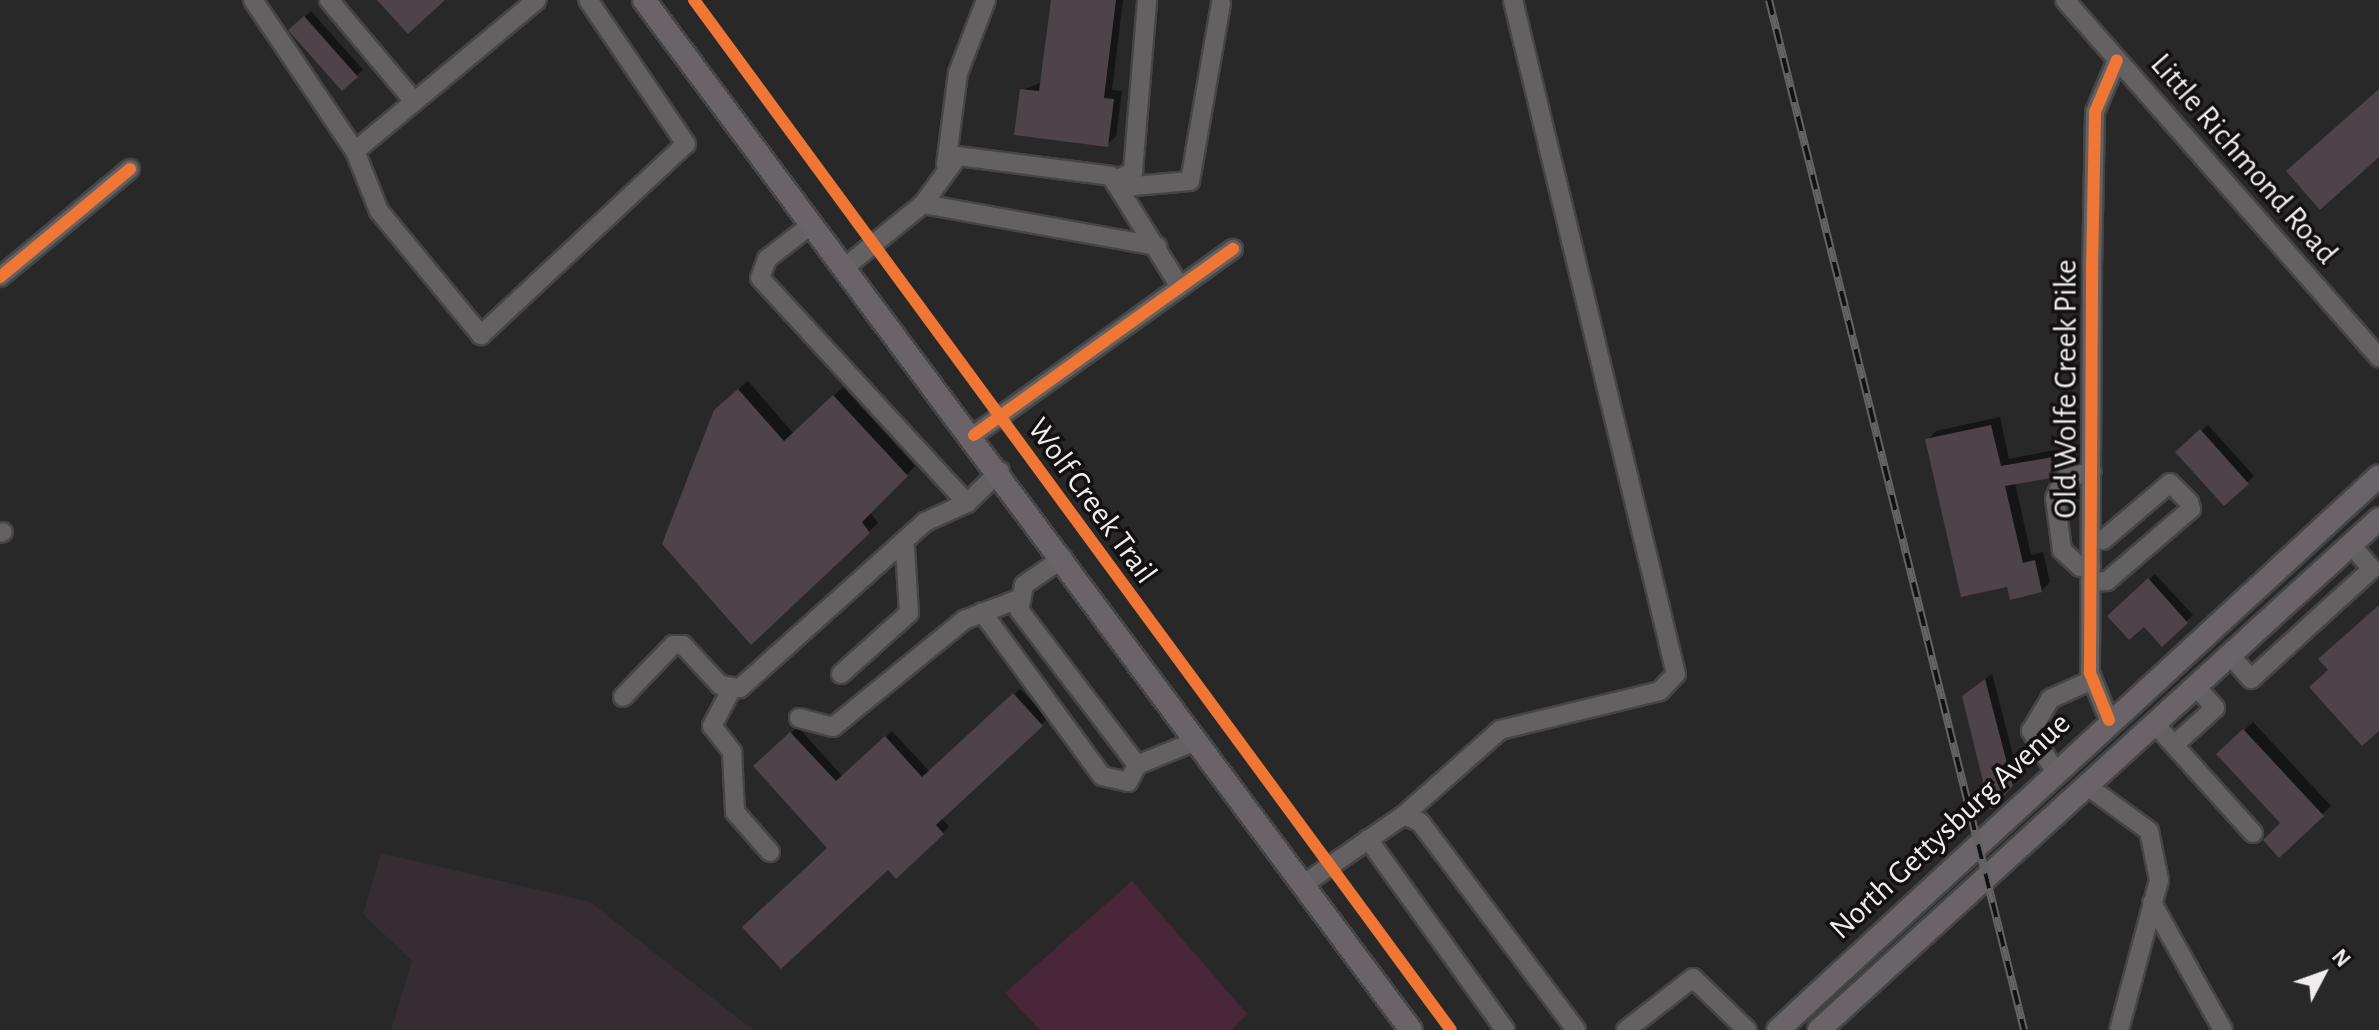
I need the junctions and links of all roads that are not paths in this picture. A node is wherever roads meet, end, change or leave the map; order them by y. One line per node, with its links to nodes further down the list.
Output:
1 (253, 0): 13 (street)
2 (329, 0): 12 (street)
3 (537, 0): 12 (street)
4 (588, 0): 13 (street)
5 (644, 0): 18 (main road)
6 (986, 0): 14 (street)
7 (1147, 0): 16 (street)
8 (1513, 0): 57 (street)
9 (2065, 0): 11 (street, Little Richmond Road)
10 (1221, 4): 16 (street)
11 (2117, 60): 24 (street, Little Richmond Road); 27 (street, Old Wolfe Creek Pike)
12 (413, 100): 13 (street)
13 (355, 151)
14 (946, 165): 16 (street); 17 (street)
15 (130, 169): 22 (street)
16 (1119, 183): 19 (street)
17 (923, 204): 19 (street); 21 (street)
18 (811, 225): 21 (main road); 29 (street)
19 (1157, 246): 23 (street)
20 (1233, 249): 23 (street)
21 (844, 268): 25 (main road)
22 (0, 277)
23 (1180, 287): 25 (street)
24 (2379, 358)
25 (974, 435): 26 (main road)
26 (1000, 471): 29 (street); 34 (main road)
27 (2092, 471): 31 (street, Old Wolfe Creek Pike); 36 (street)
28 (2379, 476): 50 (main road, North Gettysburg Avenue)
29 (967, 503): 33 (street)
30 (2379, 519): 32 (main road, North Gettysburg Avenue)
31 (2091, 540): 36 (street, Old Wolfe Creek Pike); 36 (street)
32 (2351, 545): 35 (street); 37 (main road, North Gettysburg Avenue)
33 (905, 547): 44 (street); 47 (street)
34 (1063, 558): 39 (street); 52 (main road)
35 (2376, 571): 38 (street)
36 (2090, 574): 45 (street, Old Wolfe Creek Pike)
37 (2318, 575): 38 (street); 41 (main road, North Gettysburg Avenue)
38 (2339, 598): 43 (street)
39 (1016, 600): 40 (street); 54 (street)
40 (982, 612): 49 (street); 54 (street)
41 (2254, 633): 42 (main road, North Gettysburg Avenue); 43 (street)
42 (2230, 655): 43 (street); 46 (main road, North Gettysburg Avenue)
43 (2275, 657)
44 (841, 674)
45 (2092, 680): 50 (street, Old Wolfe Creek Pike); 55 (street)
46 (2196, 686): 51 (main road, North Gettysburg Avenue); 53 (street)
47 (731, 690): 48 (street); 60 (street)
48 (623, 697)
49 (799, 718)
50 (2109, 720): 55 (main road, North Gettysburg Avenue)
51 (2154, 723): 53 (street); 56 (main road, North Gettysburg Avenue)
52 (1196, 741): 54 (street); 61 (main road)
53 (2174, 745): 58 (street)
54 (1137, 765)
55 (2055, 772): 68 (main road, North Gettysburg Avenue)
56 (2086, 785): 62 (street); 69 (main road, North Gettysburg Avenue)
57 (1404, 815): 59 (street); 65 (street)
58 (2253, 833)
59 (1368, 839): 61 (street); 64 (street)
60 (770, 852)
61 (1304, 884): 63 (main road)
62 (2152, 903): 70 (street); 71 (street)
63 (1411, 1030)
64 (1505, 1030)
65 (1576, 1030)
66 (1626, 1030): 67 (street)
67 (1747, 1030)
68 (1778, 1030)
69 (1819, 1030)
70 (2119, 1030)
71 (2223, 1030)

